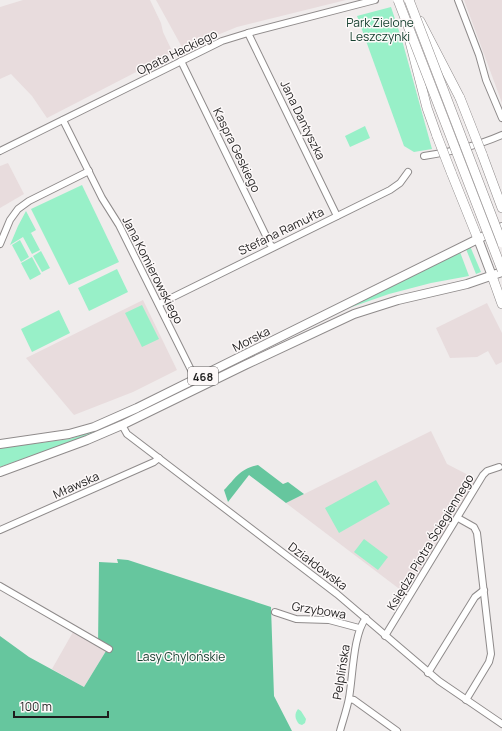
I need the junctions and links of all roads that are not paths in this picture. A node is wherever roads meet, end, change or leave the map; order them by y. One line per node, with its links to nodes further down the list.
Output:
1 (375, 0): 5 (street, Opata Hackiego)
2 (398, 0): 17 (highway, bridge); 21 (highway, bridge)
3 (409, 0): 14 (highway, bridge); 18 (highway, bridge)
4 (458, 0): 7 (street)
5 (248, 33): 6 (street, Opata Hackiego); 15 (street, Jana Dantyszka)
6 (181, 61): 8 (street, Opata Hackiego); 20 (street, Kaspra Geskiego)
7 (502, 118)
8 (63, 120): 10 (street, Opata Hackiego); 12 (street, Jana Komierowskiego)
9 (502, 135): 11 (street)
10 (0, 152)
11 (424, 156)
12 (89, 171): 19 (street); 23 (street, Jana Komierowskiego)
13 (408, 172): 15 (street, Stefana Ramułta)
14 (502, 208)
15 (337, 216): 20 (street, Stefana Ramułta)
16 (502, 227): 17 (main road, Morska / 468)
17 (478, 238): 22 (main road); 25 (main road, Morska / 468)
18 (502, 243)
19 (0, 244)
20 (273, 247): 23 (street, Stefana Ramułta)
21 (502, 271): 22 (main road, Morska / 468)
22 (492, 276): 24 (highway); 26 (main road, Morska / 468)
23 (159, 304): 25 (street, Jana Komierowskiego)
24 (502, 304)
25 (196, 380): 27 (main road, Morska / 468)
26 (122, 425): 28 (street, Działdowska); 30 (main road, Morska / 468)
27 (0, 444)
28 (159, 458): 32 (street, Mławska); 36 (street, Działdowska)
29 (499, 467): 31 (street, Księdza Piotra Ściegiennego)
30 (0, 472)
31 (458, 518): 34 (street); 38 (street, Księdza Piotra Ściegiennego)
32 (0, 530)
33 (0, 586): 39 (street)
34 (484, 590): 40 (street); 42 (street)
35 (275, 612): 37 (street, Grzybowa)
36 (366, 618): 37 (street, Pelplińska); 38 (street, Działdowska)
37 (360, 628): 41 (street, Pelplińska)
38 (385, 636): 40 (street, Działdowska)
39 (109, 649)
40 (428, 673): 42 (street, Działdowska)
41 (349, 699): 44 (street, Pelplińska); 45 (street)
42 (466, 700): 43 (street, Działdowska)
43 (502, 724)
44 (340, 731)
45 (397, 731)

